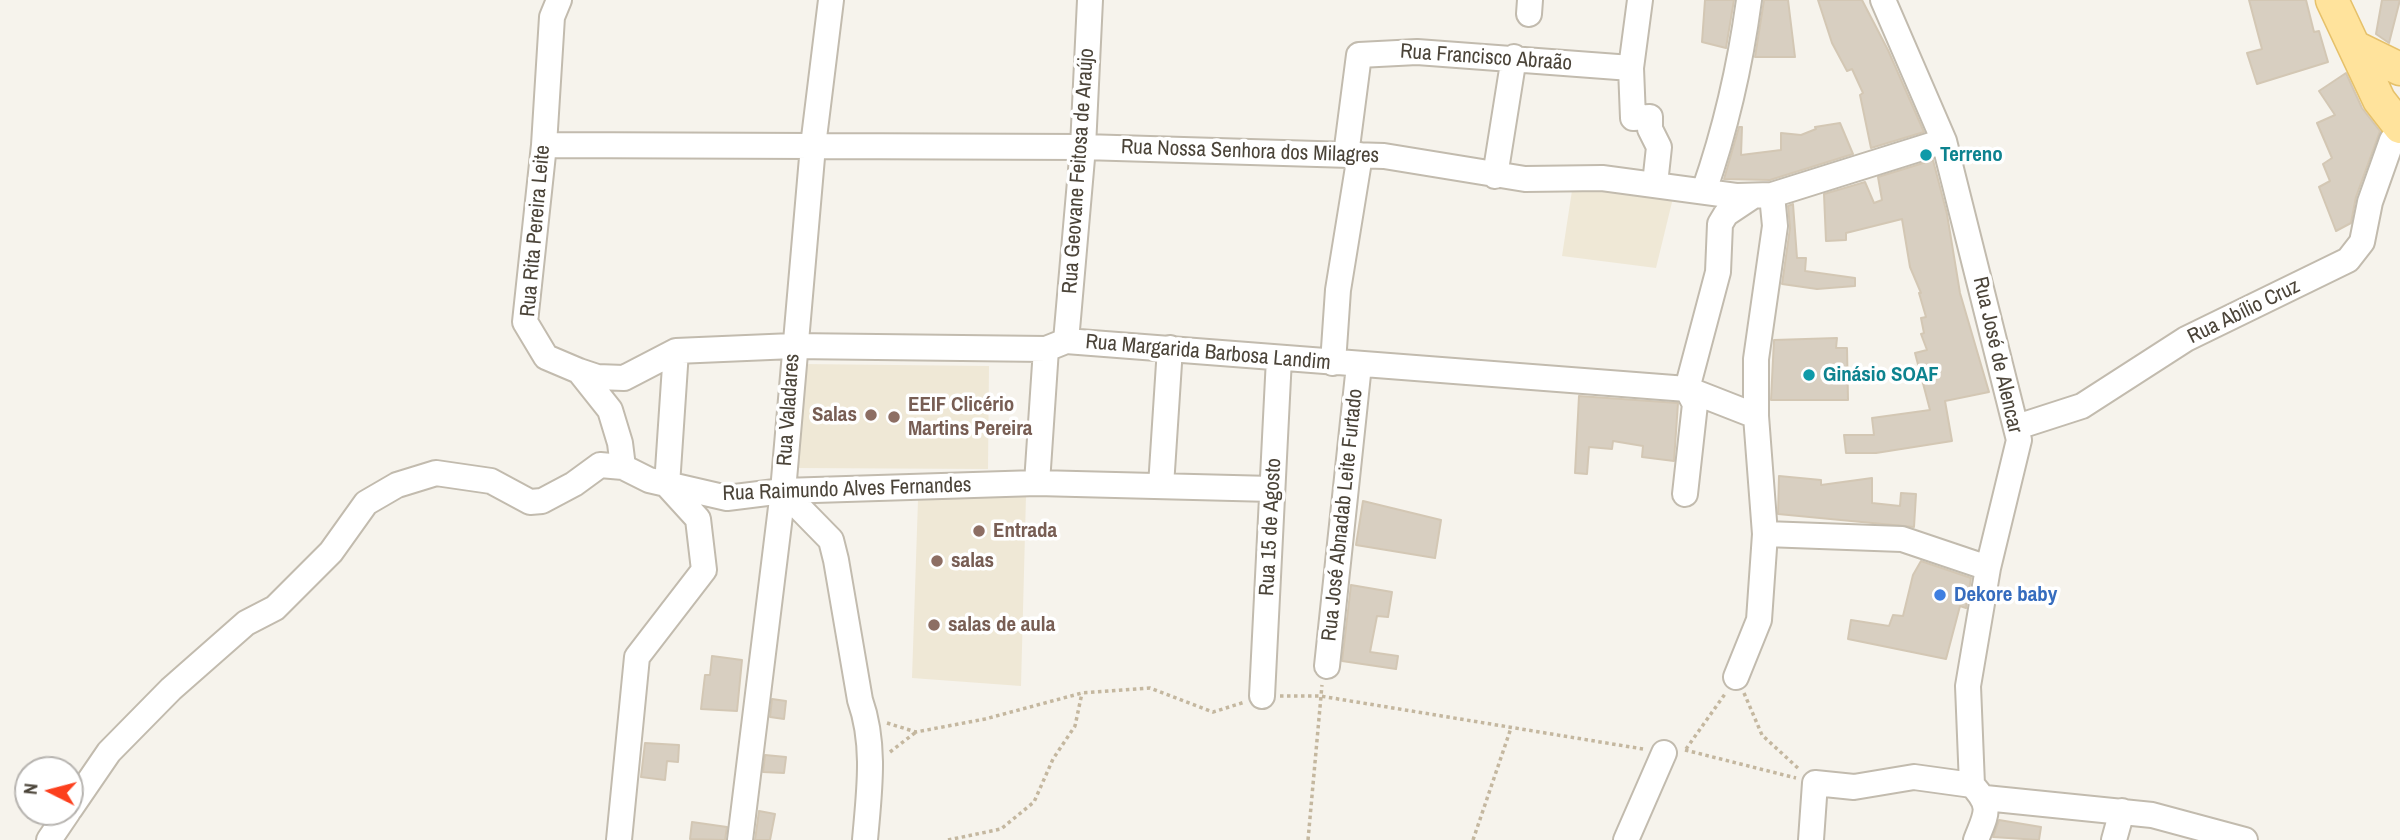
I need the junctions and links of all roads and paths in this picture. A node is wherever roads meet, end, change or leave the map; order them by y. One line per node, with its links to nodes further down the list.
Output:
1 (559, 0): 16 (street, Rua Rita Pereira Leite)
2 (831, 0): 17 (street, Rua Valadares)
3 (1090, 0): 18 (street, Rua Geovane Feitosa de Araújo)
4 (1640, 0): 9 (street)
5 (1749, 0): 22 (street)
6 (1884, 0): 15 (street, Rua José de Alencar)
7 (2345, 18): 10 (main road); 13 (main road)
8 (1514, 57): 9 (street, Rua Francisco Abraão); 11 (street, Rua Francisco Abraão); 20 (street)
9 (1631, 68): 21 (street)
10 (2400, 69)
11 (1356, 72): 19 (street, Rua José Abnadab Leite Furtado)
12 (2400, 91): 13 (street)
13 (2400, 126)
14 (2400, 134): 34 (street, Rua Abílio Cruz)
15 (1944, 141): 23 (street, Rua Nossa Senhora dos Milagres); 34 (street, Rua José de Alencar)
16 (544, 145): 17 (street, Rua Nossa Senhora dos Milagres); 31 (street, Rua Rita Pereira Leite)
17 (813, 146): 18 (street, Rua Nossa Senhora dos Milagres); 25 (street, Rua Valadares)
18 (1083, 147): 19 (street, Rua Nossa Senhora dos Milagres); 24 (street, Rua Geovane Feitosa de Araújo)
19 (1353, 155): 20 (street, Rua Nossa Senhora dos Milagres); 29 (street, Rua José Abnadab Leite Furtado)
20 (1494, 176): 21 (street, Rua Nossa Senhora dos Milagres)
21 (1655, 184): 22 (street, Rua Nossa Senhora dos Milagres)
22 (1704, 191): 23 (street, Rua Nossa Senhora dos Milagres)
23 (1763, 195): 32 (street); 33 (street)
24 (1056, 345): 25 (street, Rua Margarida Barbosa Landim); 26 (street, Rua Margarida Barbosa Landim); 36 (street, Rua Geovane Feitosa de Araújo)
25 (793, 346): 27 (street, Rua Margarida Barbosa Landim); 40 (street, Rua Valadares)
26 (1170, 348): 28 (street, Rua Margarida Barbosa Landim); 38 (street)
27 (676, 351): 31 (street, Rua Margarida Barbosa Landim); 37 (street)
28 (1279, 358): 29 (street, Rua Margarida Barbosa Landim); 39 (street, Rua 15 de Agosto)
29 (1333, 363): 30 (street, Rua Margarida Barbosa Landim)
30 (1359, 365): 32 (street, Rua Margarida Barbosa Landim); 44 (street, Rua José Abnadab Leite Furtado)
31 (579, 371): 35 (street, Rua Rita Pereira Leite)
32 (1687, 389): 33 (street, Rua Margarida Barbosa Landim); 41 (street)
33 (1756, 416): 42 (street)
34 (2017, 427): 43 (street, Rua José de Alencar)
35 (623, 467): 37 (street, Rua Raimundo Alves Fernandes); 55 (street)
36 (1037, 483): 38 (street, Rua Raimundo Alves Fernandes); 40 (street, Rua Raimundo Alves Fernandes)
37 (667, 485): 40 (street, Rua Raimundo Alves Fernandes); 58 (street)
38 (1161, 486): 39 (street, Rua Raimundo Alves Fernandes)
39 (1272, 489): 47 (street, Rua 15 de Agosto)
40 (783, 491): 49 (street); 59 (street, Rua Valadares)
41 (1685, 494)
42 (1765, 534): 43 (street); 45 (street)
43 (1988, 568): 56 (street, Rua José de Alencar)
44 (1327, 666): 48 (path)
45 (1737, 677): 52 (path); 54 (path)
46 (1082, 693): 47 (path); 51 (path); 61 (path)
47 (1262, 696): 48 (path)
48 (1320, 696): 50 (path); 62 (path)
49 (866, 717): 51 (path); 53 (street)
50 (1511, 727): 52 (path); 63 (path)
51 (916, 732): 53 (path)
52 (1675, 751): 54 (path); 64 (street)
53 (871, 768): 60 (street)
54 (1815, 783): 56 (street); 65 (street)
55 (84, 790)
56 (1981, 798): 57 (street); 66 (street, Rua José de Alencar)
57 (2118, 825): 67 (street); 68 (street)
58 (619, 840)
59 (740, 840)
60 (865, 840)
61 (948, 840)
62 (1308, 840)
63 (1473, 840)
64 (1626, 840)
65 (1811, 840)
66 (1976, 840)
67 (2185, 840)
68 (2245, 840)

